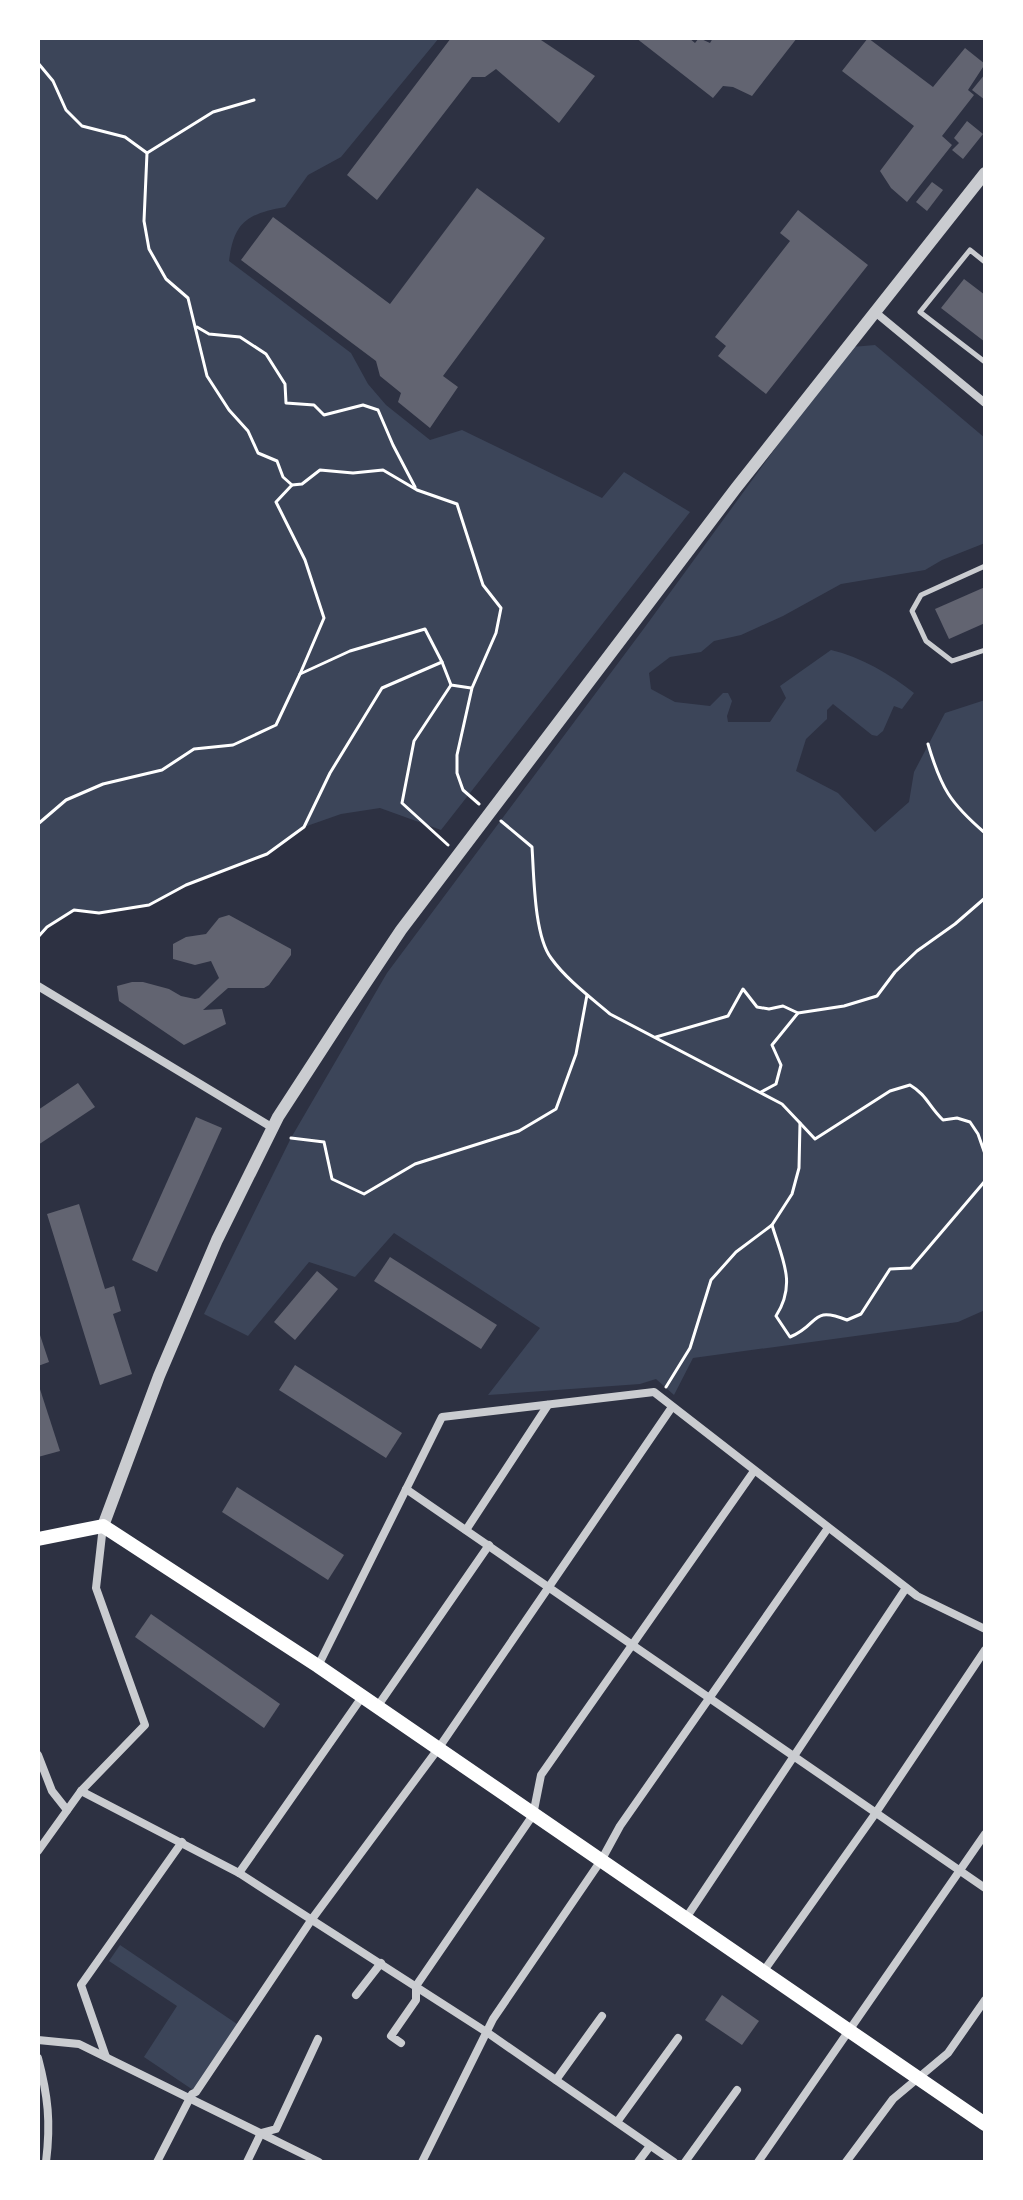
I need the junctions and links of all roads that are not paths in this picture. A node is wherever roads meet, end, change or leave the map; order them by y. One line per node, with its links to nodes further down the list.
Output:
1 (985, 173): 3 (street)
2 (985, 262): 4 (lane)
3 (875, 312): 5 (street); 9 (street)
4 (985, 362)
5 (985, 403)
6 (985, 566): 7 (lane)
7 (985, 650)
8 (38, 986): 9 (street)
9 (273, 1128): 14 (street)
10 (548, 1405): 11 (street); 13 (street); 16 (street)
11 (672, 1407): 12 (street); 19 (street)
12 (754, 1471): 15 (street); 22 (street)
13 (406, 1489): 16 (street); 24 (street)
14 (103, 1526): 17 (main road); 24 (main road); 31 (street)
15 (828, 1528): 20 (street); 26 (street)
16 (466, 1530): 18 (street)
17 (38, 1539)
18 (489, 1545): 19 (street); 27 (street)
19 (549, 1587): 22 (street); 28 (street)
20 (906, 1588): 21 (street); 30 (street)
21 (985, 1629)
22 (633, 1646): 26 (street); 34 (street)
23 (985, 1650): 33 (street)
24 (318, 1666): 25 (main road)
25 (362, 1697): 27 (main road); 40 (street)
26 (709, 1698): 30 (street); 38 (street)
27 (377, 1707): 28 (main road)
28 (438, 1749): 34 (main road); 43 (street)
29 (38, 1755): 32 (street)
30 (794, 1759): 33 (street); 42 (street)
31 (81, 1791): 32 (street); 36 (street)
32 (67, 1810): 37 (street)
33 (875, 1814): 39 (street); 45 (street)
34 (533, 1815): 38 (main road); 46 (street)
35 (985, 1834): 39 (street)
36 (182, 1842): 40 (street); 57 (street)
37 (38, 1851)
38 (602, 1859): 42 (main road); 51 (street)
39 (960, 1870): 41 (street); 50 (street)
40 (239, 1873): 43 (street)
41 (985, 1888)
42 (686, 1918): 45 (main road)
43 (312, 1919): 44 (street); 61 (street)
44 (381, 1963): 46 (street); 47 (street)
45 (763, 1972): 50 (main road)
46 (416, 1986): 51 (street); 55 (street)
47 (356, 1995)
48 (985, 2000): 58 (street)
49 (602, 2016): 59 (street)
50 (850, 2031): 58 (main road); 76 (street)
51 (488, 2033): 59 (street); 72 (street)
52 (678, 2038): 62 (street)
53 (318, 2039): 66 (street)
54 (38, 2040): 57 (street)
55 (401, 2043)
56 (38, 2058): 64 (street)
57 (106, 2058): 61 (street)
58 (919, 2079): 63 (main road); 77 (street)
59 (556, 2080): 62 (street)
60 (737, 2090): 75 (street)
61 (189, 2098): 66 (street); 69 (street)
62 (617, 2122): 67 (street)
63 (985, 2124)
64 (50, 2130): 65 (street); 68 (street)
65 (38, 2131)
66 (261, 2133): 70 (street); 71 (street)
67 (650, 2146): 73 (street); 74 (street)
68 (46, 2162)
69 (157, 2162)
70 (247, 2162)
71 (319, 2162)
72 (422, 2162)
73 (638, 2162)
74 (674, 2162)
75 (685, 2162)
76 (758, 2162)
77 (846, 2162)

